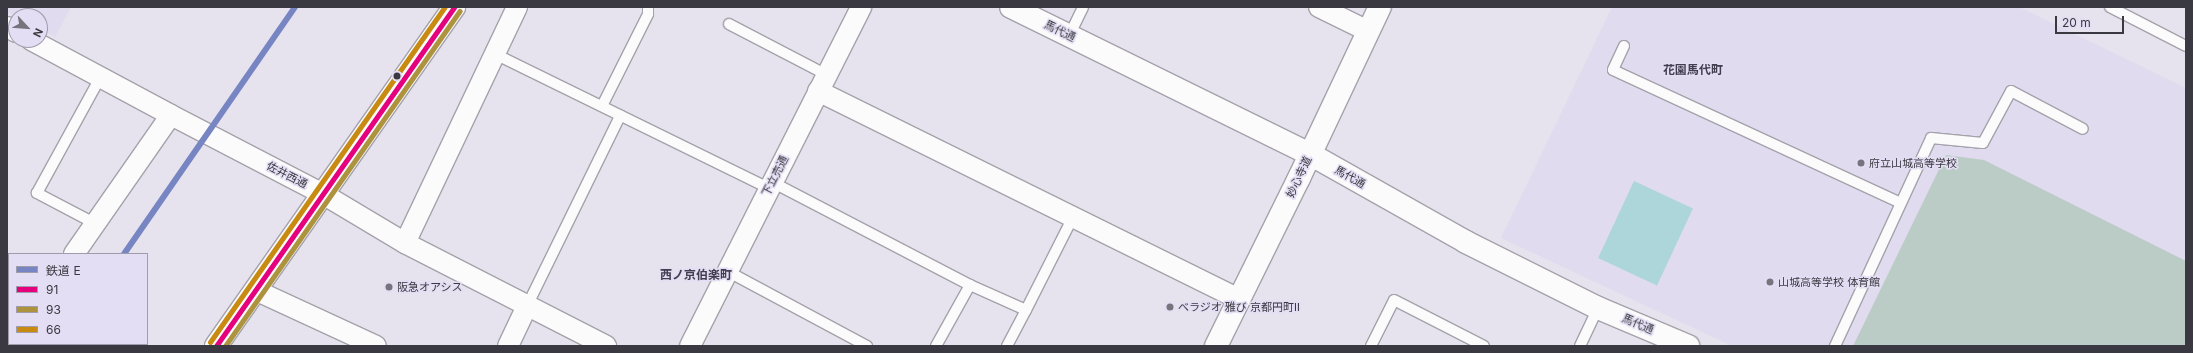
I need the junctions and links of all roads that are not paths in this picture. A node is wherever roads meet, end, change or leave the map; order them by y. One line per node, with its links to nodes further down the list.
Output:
1 (454, 7): 25 (main road)
2 (517, 7): 16 (street)
3 (648, 7): 19 (lane)
4 (861, 7): 18 (street, 下立売通)
5 (1011, 7): 12 (main road, 馬代通)
6 (1083, 7): 12 (lane)
7 (1319, 7): 11 (street)
8 (1380, 7): 11 (main road, 妙心寺道)
9 (2110, 7): 14 (lane)
10 (729, 24): 18 (lane)
11 (1368, 31): 23 (main road, 妙心寺道)
12 (1069, 36): 23 (main road, 馬代通)
13 (1624, 46): 26 (lane)
14 (2186, 46)
15 (46, 48): 17 (street, 佐井西通)
16 (495, 54): 19 (lane); 29 (street)
17 (100, 78): 20 (street, 佐井西通); 28 (lane)
18 (822, 83): 24 (street, 下立売通); 27 (street)
19 (602, 106): 21 (lane)
20 (171, 115): 25 (street, 佐井西通); 28 (street)
21 (620, 116): 24 (lane); 35 (lane)
22 (2083, 129): 26 (lane)
23 (1310, 154): 34 (main road, 妙心寺道); 36 (main road, 馬代通)
24 (770, 185): 31 (street, 下立売通); 32 (lane)
25 (323, 194): 29 (street, 佐井西通); 33 (main road)
26 (1901, 203): 51 (lane)
27 (1072, 219): 34 (street); 37 (lane)
28 (96, 224): 30 (street)
29 (405, 243): 35 (street, 佐井西通)
30 (75, 253)
31 (727, 271): 43 (street, 下立売通); 44 (lane)
32 (970, 285): 37 (lane); 45 (lane)
33 (255, 290): 39 (main road); 40 (street)
34 (1240, 300): 38 (main road, 妙心寺道)
35 (528, 306): 41 (street); 42 (street, 佐井西通)
36 (1598, 308): 49 (lane); 50 (main road, 馬代通)
37 (1026, 310): 46 (lane)
38 (1219, 345)
39 (216, 346)
40 (376, 346)
41 (508, 346)
42 (606, 346)
43 (690, 346)
44 (867, 346)
45 (936, 346)
46 (1007, 346)
47 (1372, 346): 48 (lane)
48 (1484, 346)
49 (1580, 346)
50 (1688, 346)
51 (1835, 346)

